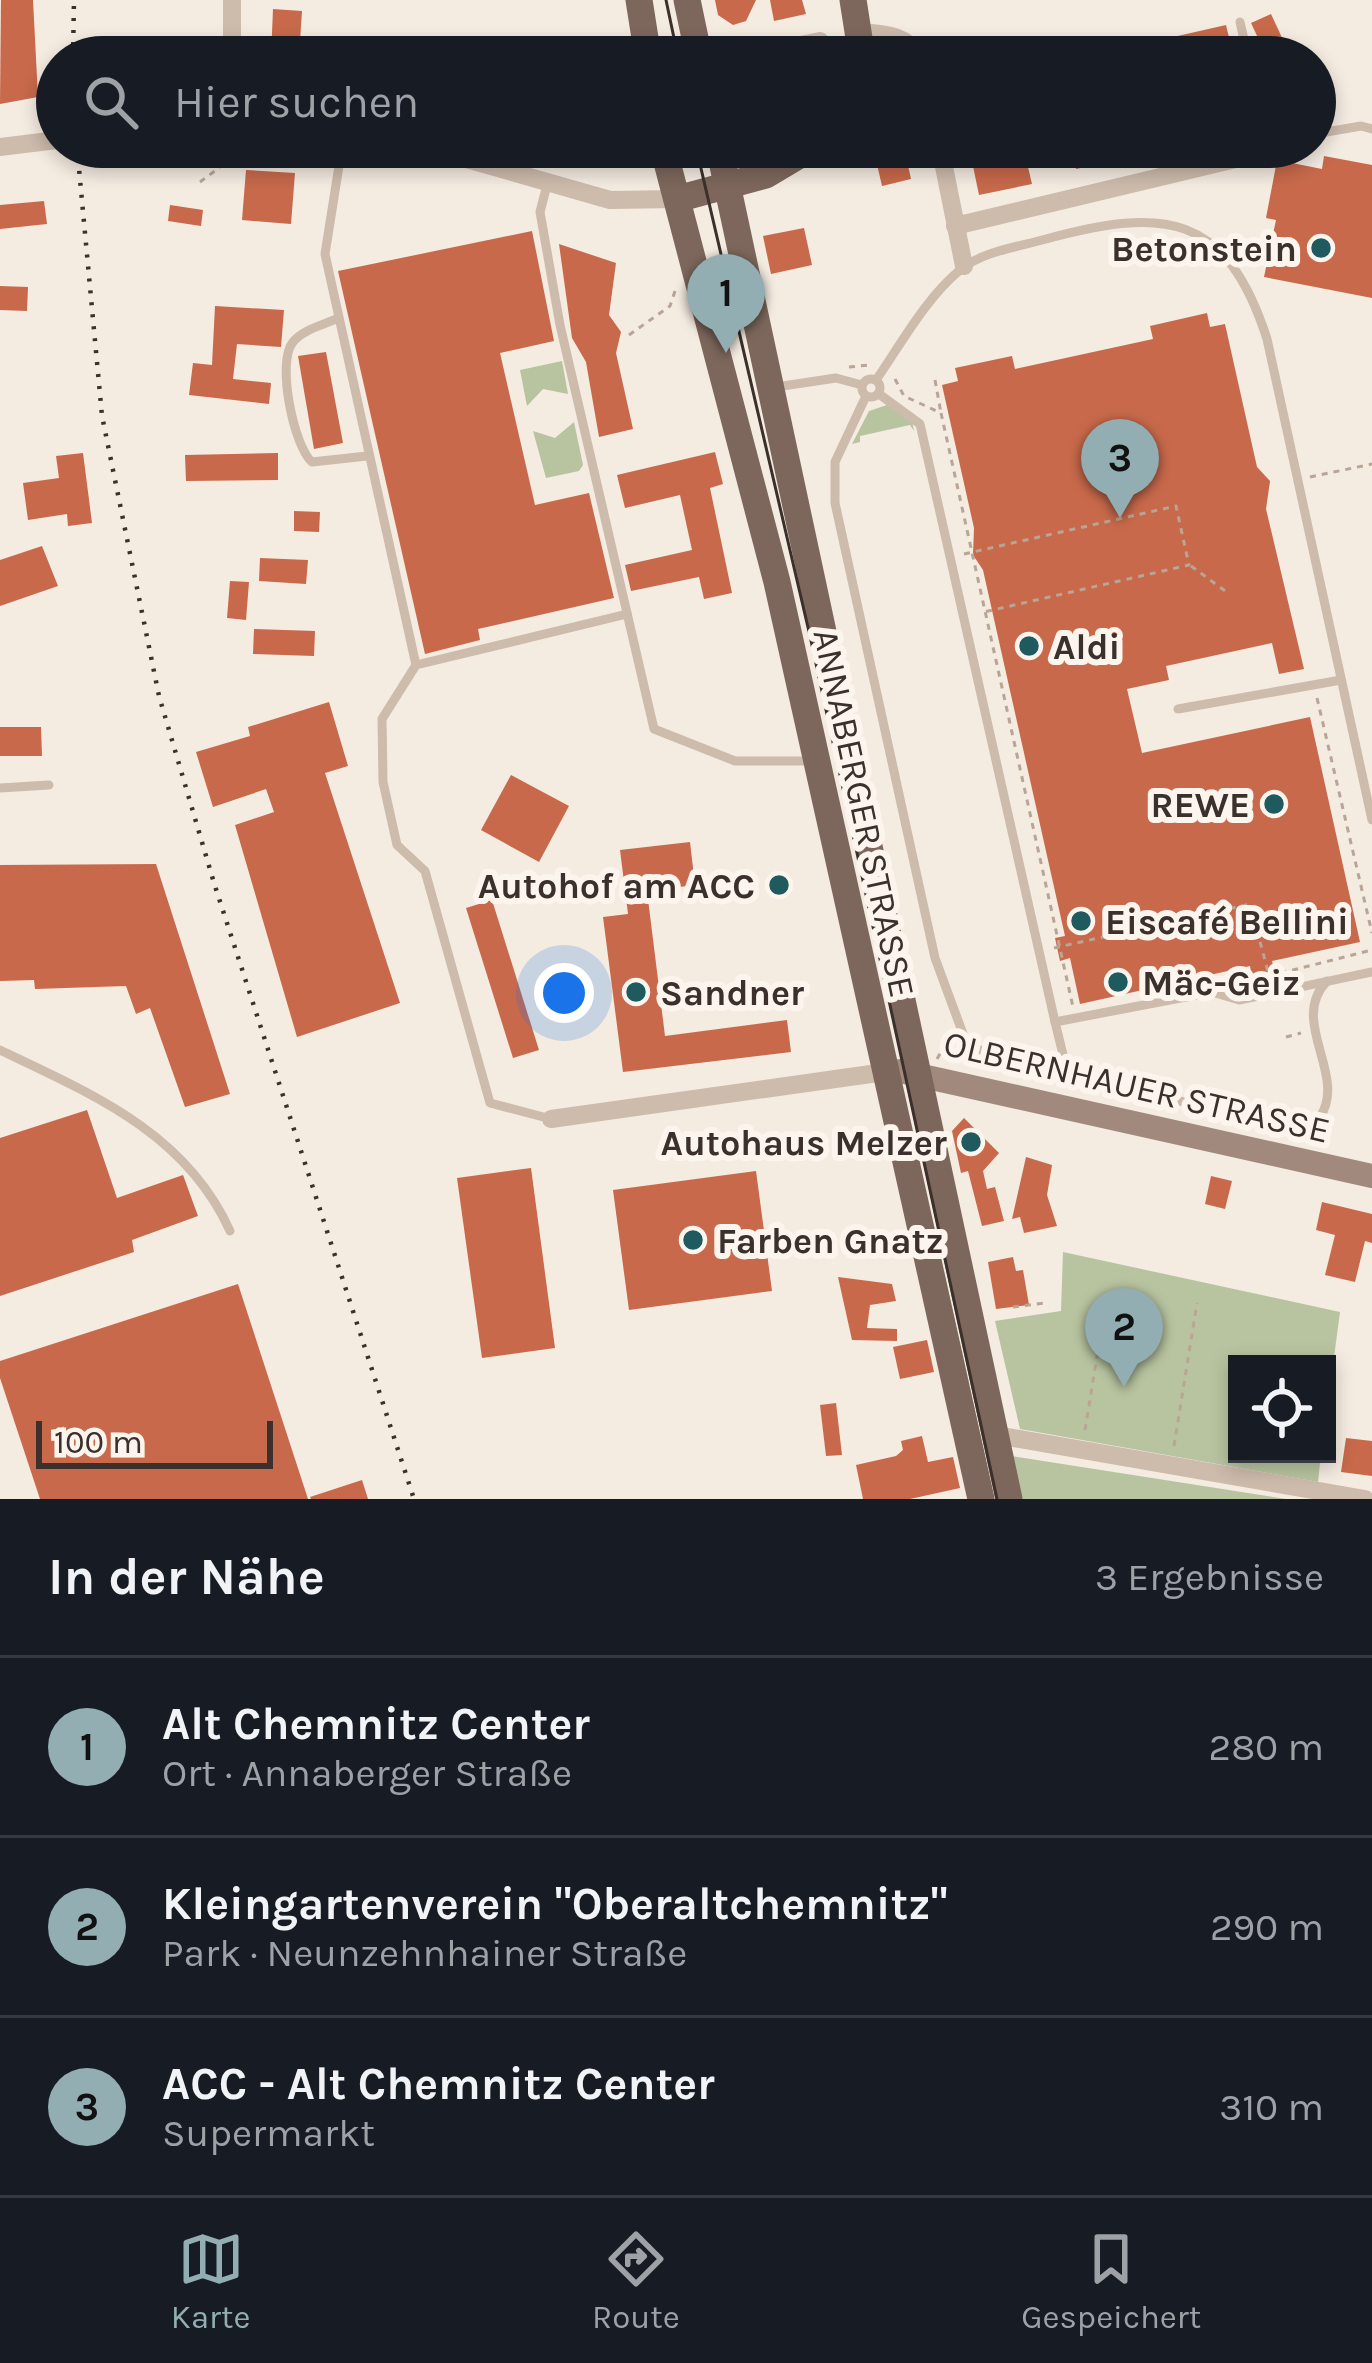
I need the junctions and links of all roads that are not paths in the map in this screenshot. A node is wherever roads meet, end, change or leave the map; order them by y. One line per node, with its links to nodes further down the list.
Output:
1 (232, 0): 6 (street)
2 (639, 0): 7 (main road)
3 (687, 0): 8 (main road)
4 (853, 0): 9 (main road)
5 (1240, 22): 10 (lane)
6 (232, 36)
7 (645, 36)
8 (695, 36)
9 (859, 36)
10 (1243, 36)
11 (1372, 129): 12 (lane)
12 (1336, 130)
13 (36, 143): 14 (street)
14 (0, 147)
15 (339, 168): 27 (lane)
16 (492, 168): 22 (street)
17 (669, 168): 24 (main road, ANNABERGER STRASSE)
18 (724, 168): 23 (main road, ANNABERGER STRASSE)
19 (779, 168): 23 (main road)
20 (944, 168): 25 (street)
21 (1172, 168): 25 (street)
22 (547, 185): 24 (street); 33 (lane)
23 (728, 186): 24 (main road); 29 (main road, ANNABERGER STRASSE)
24 (677, 199): 37 (main road, ANNABERGER STRASSE)
25 (956, 226): 26 (street)
26 (964, 266): 28 (lane); 35 (lane)
27 (336, 319): 32 (lane); 32 (lane)
28 (876, 380): 30 (lane); 31 (lane)
29 (770, 388): 30 (lane); 45 (main road, ANNABERGER STRASSE)
30 (864, 391): 31 (lane); 46 (lane)
31 (879, 394): 43 (lane)
32 (367, 456): 34 (lane)
33 (627, 614): 34 (lane); 37 (lane)
34 (416, 664): 47 (lane)
35 (1341, 680): 36 (lane); 40 (lane)
36 (1178, 710)
37 (818, 760): 45 (main road, ANNABERGER STRASSE)
38 (49, 785): 39 (lane)
39 (0, 788)
40 (1371, 815)
41 (1372, 971): 42 (lane)
42 (1328, 981): 43 (lane); 46 (lane)
43 (1055, 1022): 46 (lane)
44 (0, 1050): 49 (lane)
45 (910, 1074): 47 (street); 48 (street, OLBERNHAUER STRASSE); 50 (main road, ANNABERGER STRASSE); 51 (main road, ANNABERGER STRASSE)
46 (1067, 1075)
47 (551, 1119)
48 (1372, 1176)
49 (230, 1231)
50 (996, 1435): 52 (main road, ANNABERGER STRASSE); 53 (street)
51 (981, 1499)
52 (1009, 1499)
53 (1365, 1499)

